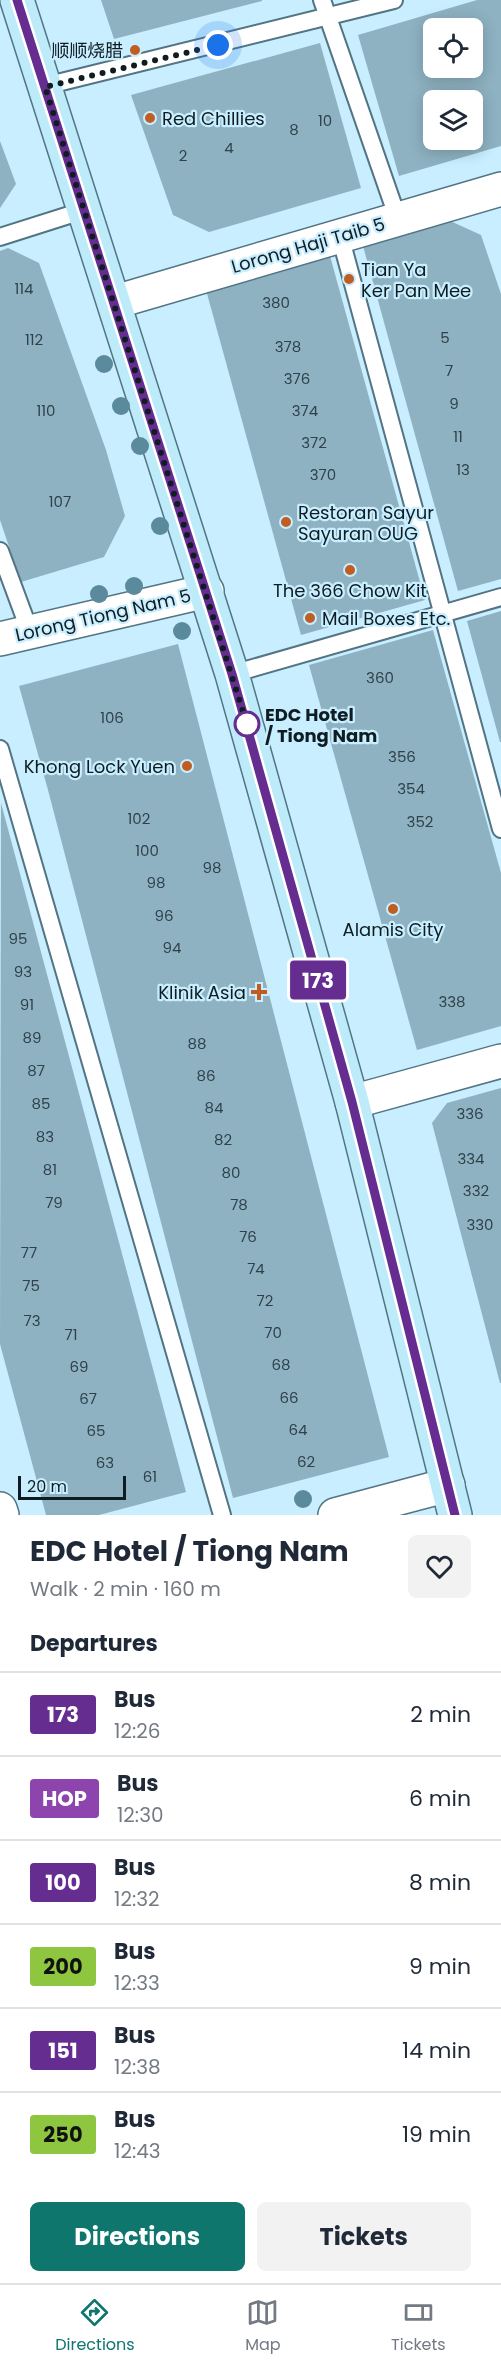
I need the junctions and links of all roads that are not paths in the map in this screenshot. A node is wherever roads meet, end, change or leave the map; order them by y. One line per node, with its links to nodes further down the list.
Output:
1 (17, 0): 5 (main road)
2 (322, 0): 4 (lane)
3 (394, 0): 4 (lane)
4 (329, 18): 5 (lane); 8 (lane)
5 (45, 87): 7 (main road)
6 (501, 189): 8 (street, Lorong Haji Taib 5)
7 (85, 210): 10 (lane); 11 (main road)
8 (398, 219): 9 (street, Lorong Haji Taib 5)
9 (340, 236): 11 (street, Lorong Haji Taib 5); 15 (lane)
10 (0, 237)
11 (115, 302): 13 (main road)
12 (0, 551): 16 (lane)
13 (207, 591): 16 (street, Lorong Tiong Nam 5); 17 (main road)
14 (501, 597): 15 (lane)
15 (443, 614): 17 (lane); 19 (lane)
16 (15, 636)
17 (232, 674): 21 (main road)
18 (0, 749): 25 (lane)
19 (501, 829)
20 (501, 1061): 21 (street)
21 (352, 1102): 22 (main road)
22 (451, 1500): 26 (street)
23 (0, 1509): 24 (street)
24 (2, 1515)
25 (222, 1515)
26 (335, 1515)

